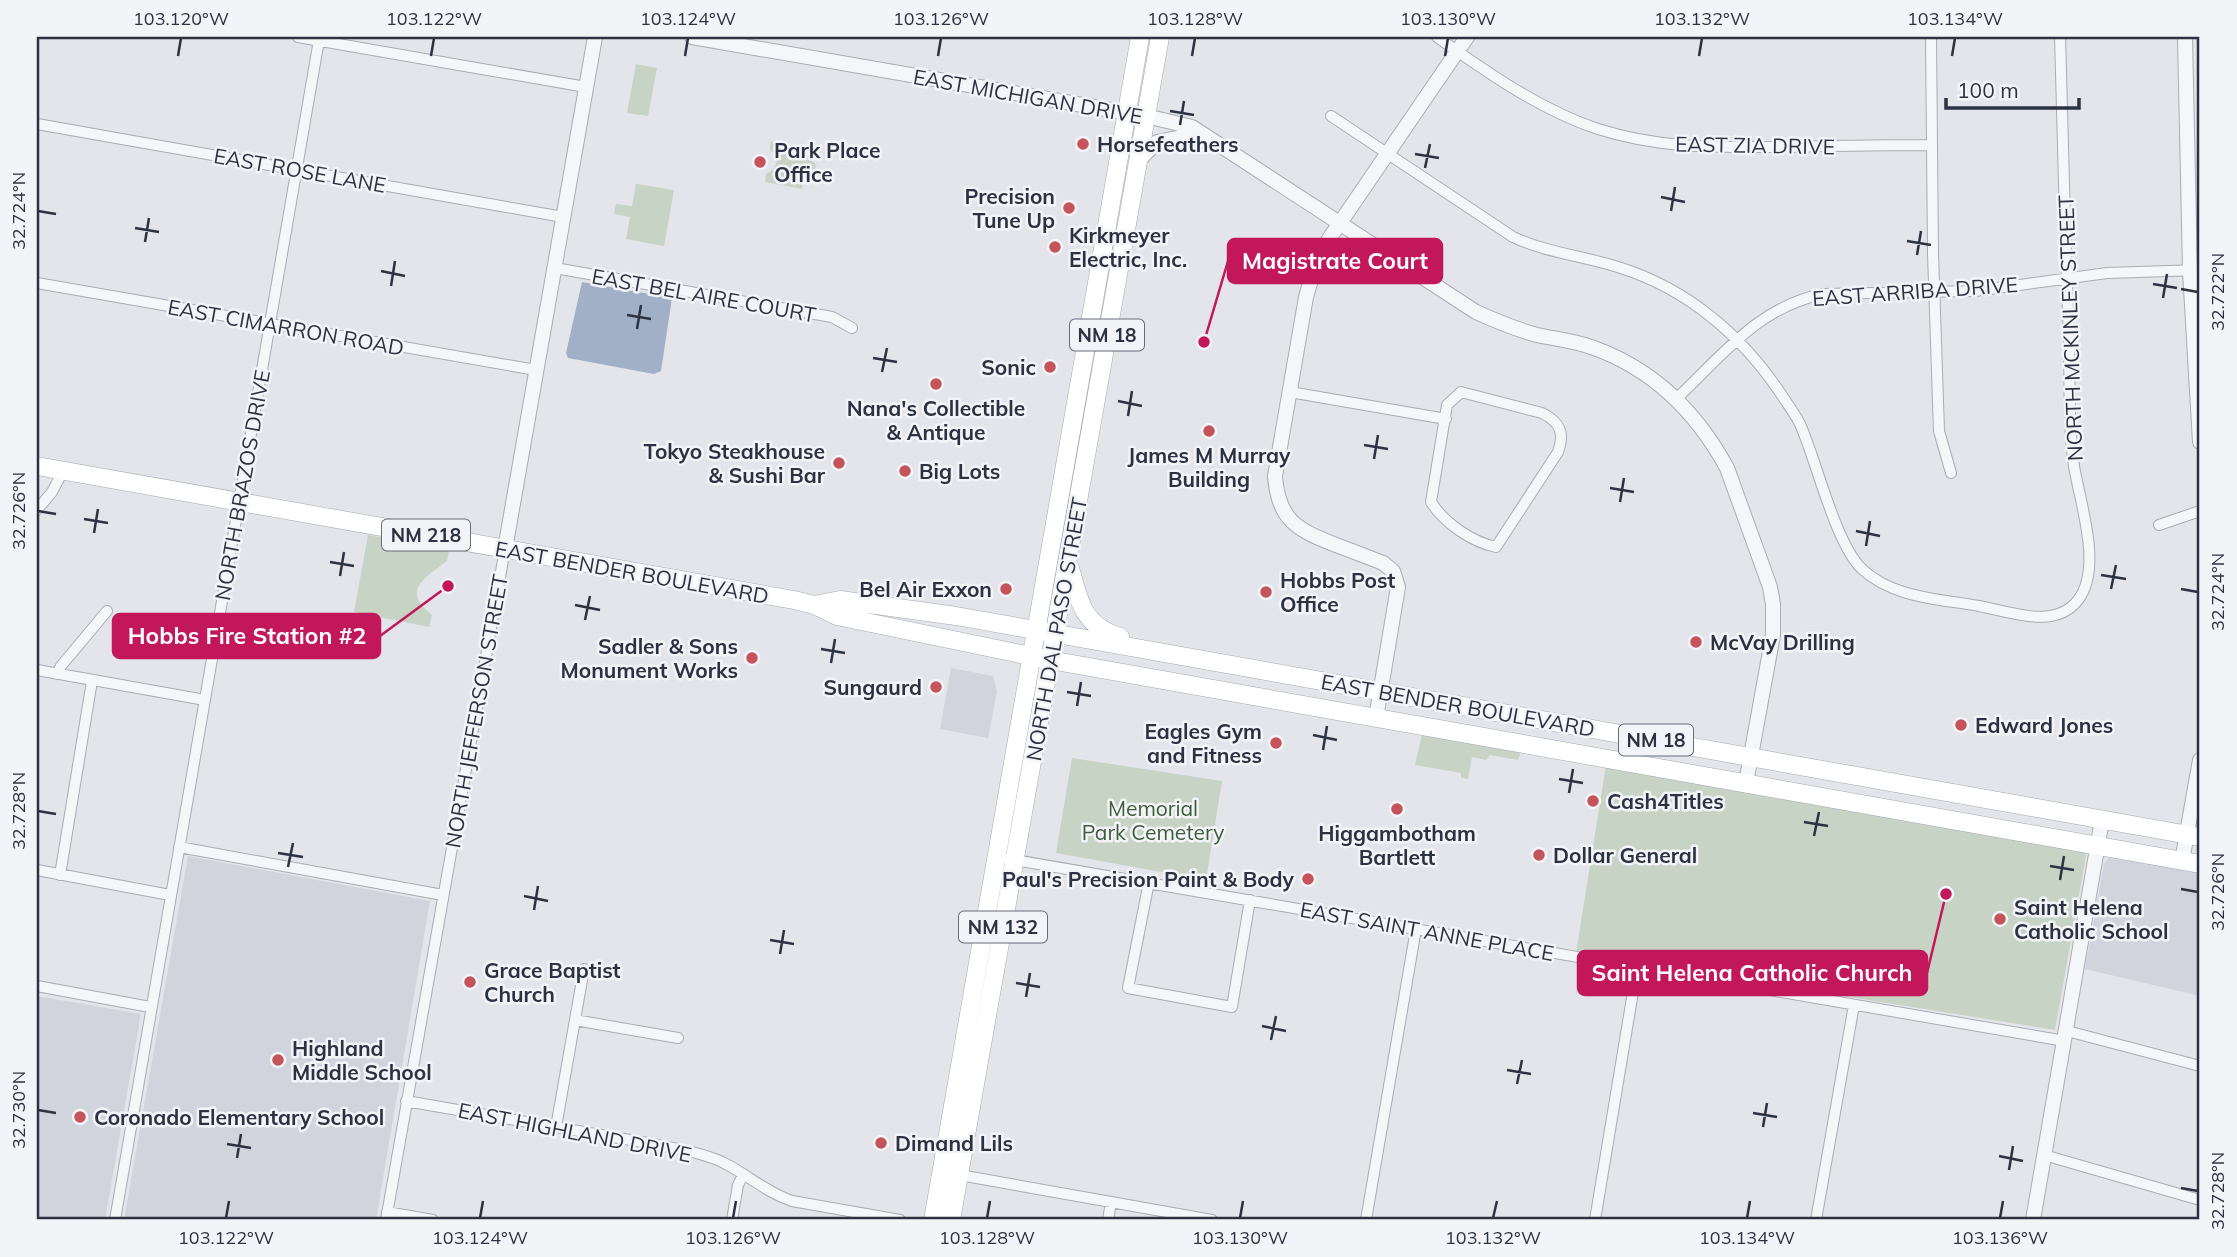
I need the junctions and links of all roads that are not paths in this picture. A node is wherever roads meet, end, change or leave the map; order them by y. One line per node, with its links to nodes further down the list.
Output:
1 (298, 37): 12 (street)
2 (372, 37): 13 (street)
3 (595, 37): 15 (street, NORTH JEFFERSON STREET)
4 (692, 37): 16 (street, EAST MICHIGAN DRIVE)
5 (1140, 37): 16 (main road, NORTH DAL PASO STREET / NM 18)
6 (1160, 37): 17 (main road, NORTH DAL PASO STREET / NM 18)
7 (1437, 37): 14 (street, EAST ZIA DRIVE)
8 (1466, 37): 14 (street)
9 (1931, 37): 21 (street)
10 (2060, 37): 29 (street, NORTH MCKINLEY STREET)
11 (2185, 37): 28 (street)
12 (319, 40): 13 (street); 24 (street, NORTH BRAZOS DRIVE)
13 (370, 49): 15 (street)
14 (1457, 51): 21 (street, EAST ZIA DRIVE); 22 (street)
15 (586, 87): 25 (street, NORTH JEFFERSON STREET)
16 (1127, 113): 17 (street, EAST MICHIGAN DRIVE); 51 (main road, NORTH DAL PASO STREET / NM 18)
17 (1146, 116): 20 (street, EAST MICHIGAN DRIVE); 23 (main road, NORTH DAL PASO STREET / NM 18)
18 (1331, 116): 22 (street)
19 (37, 124): 24 (street, EAST ROSE LANE)
20 (1203, 133): 23 (street); 26 (street, EAST MICHIGAN DRIVE)
21 (1931, 145): 31 (street)
22 (1390, 153): 26 (street); 34 (street)
23 (1138, 160): 48 (main road, NORTH DAL PASO STREET / NM 18)
24 (296, 170): 25 (street, EAST ROSE LANE); 32 (street, NORTH BRAZOS DRIVE)
25 (563, 217): 27 (street, NORTH JEFFERSON STREET)
26 (1340, 224): 36 (street); 37 (street, EAST MICHIGAN DRIVE)
27 (555, 268): 33 (street, EAST BEL AIRE COURT); 35 (street, NORTH JEFFERSON STREET)
28 (2195, 270): 29 (street, EAST ARRIBA DRIVE); 39 (street)
29 (2066, 278): 31 (street, EAST ARRIBA DRIVE); 34 (street, NORTH MCKINLEY STREET)
30 (37, 283): 32 (street, EAST CIMARRON ROAD)
31 (1934, 293): 34 (street, EAST ARRIBA DRIVE); 42 (street)
32 (269, 324): 35 (street, EAST CIMARRON ROAD); 43 (street, NORTH BRAZOS DRIVE)
33 (852, 328)
34 (1739, 340): 37 (street, EAST ARRIBA DRIVE)
35 (536, 370): 47 (street, NORTH JEFFERSON STREET)
36 (1290, 392): 38 (street); 63 (street)
37 (1677, 398): 66 (street, EAST MICHIGAN DRIVE)
38 (1446, 419): 38 (street)
39 (2200, 442)
40 (37, 466): 41 (main road, EAST BENDER BOULEVARD / NM 218)
41 (63, 471): 43 (main road, EAST BENDER BOULEVARD / NM 218); 44 (street)
42 (1951, 472)
43 (240, 501): 47 (main road, EAST BENDER BOULEVARD / NM 218); 53 (street, NORTH BRAZOS DRIVE)
44 (37, 510)
45 (2200, 511): 46 (street)
46 (2159, 525)
47 (505, 549): 49 (main road, EAST BENDER BOULEVARD / NM 218); 80 (street, NORTH JEFFERSON STREET)
48 (1068, 561): 52 (main road, NORTH DAL PASO STREET / NM 18); 54 (main road)
49 (814, 605): 51 (main road, EAST BENDER BOULEVARD / NM 218); 56 (main road, EAST BENDER BOULEVARD)
50 (107, 611): 60 (street)
51 (1036, 630): 52 (main road, EAST BENDER BOULEVARD / NM 218); 56 (main road, NORTH DAL PASO STREET / NM 132)
52 (1055, 633): 54 (main road, EAST BENDER BOULEVARD / NM 18); 57 (main road, NORTH DAL PASO STREET / NM 132)
53 (215, 640): 55 (street); 64 (street, NORTH BRAZOS DRIVE)
54 (1138, 647): 58 (main road, EAST BENDER BOULEVARD / NM 18)
55 (283, 652)
56 (1031, 656): 57 (main road, EAST BENDER BOULEVARD / NM 18); 73 (main road, NORTH DAL PASO STREET / NM 132)
57 (1050, 660): 62 (main road, EAST BENDER BOULEVARD / NM 18); 74 (main road, NORTH DAL PASO STREET / NM 132)
58 (1209, 660): 62 (main road); 63 (main road, EAST BENDER BOULEVARD / NM 18)
59 (37, 670): 60 (street)
60 (57, 674): 61 (street)
61 (92, 681): 64 (street); 77 (street)
62 (1199, 686): 65 (main road, EAST BENDER BOULEVARD / NM 18)
63 (1381, 691): 65 (street); 66 (main road, EAST BENDER BOULEVARD / NM 18)
64 (205, 700): 72 (street, NORTH BRAZOS DRIVE)
65 (1376, 718): 68 (main road, EAST BENDER BOULEVARD / NM 18)
66 (1751, 757): 68 (street, EAST MICHIGAN DRIVE); 69 (main road, EAST BENDER BOULEVARD / NM 18)
67 (2200, 760): 70 (street)
68 (1746, 783): 71 (main road, EAST BENDER BOULEVARD / NM 18)
69 (2102, 820): 70 (main road, NM 18); 71 (street)
70 (2194, 836): 75 (street)
71 (2097, 846): 75 (main road, NM 18); 89 (street)
72 (179, 847): 79 (street, NORTH BRAZOS DRIVE); 80 (street)
73 (996, 856): 74 (street, EAST SAINT ANNE PLACE); 95 (main road, NORTH DAL PASO STREET / NM 132)
74 (1015, 860): 78 (street, EAST SAINT ANNE PLACE); 95 (main road, NORTH DAL PASO STREET / NM 132)
75 (2191, 862)
76 (37, 870): 77 (street)
77 (60, 874): 79 (street)
78 (1149, 881): 81 (street, EAST SAINT ANNE PLACE); 81 (street)
79 (170, 895): 87 (street, NORTH BRAZOS DRIVE)
80 (443, 895): 92 (street, NORTH JEFFERSON STREET)
81 (1250, 901): 82 (street, EAST SAINT ANNE PLACE)
82 (1416, 929): 83 (street, EAST SAINT ANNE PLACE); 108 (street)
83 (1637, 968): 86 (street, EAST SAINT ANNE PLACE); 109 (street)
84 (584, 969): 88 (street)
85 (37, 986): 87 (street)
86 (1854, 1005): 89 (street, EAST SAINT ANNE PLACE); 110 (street)
87 (150, 1007): 100 (street, NORTH BRAZOS DRIVE)
88 (575, 1020): 90 (street); 93 (street)
89 (2066, 1036): 91 (street, EAST SAINT ANNE PLACE); 94 (street)
90 (678, 1038)
91 (2200, 1066)
92 (406, 1101): 93 (street, EAST HIGHLAND DRIVE); 99 (street, NORTH JEFFERSON STREET)
93 (556, 1127): 96 (street, EAST HIGHLAND DRIVE)
94 (2044, 1156): 97 (street); 111 (street)
95 (950, 1174): 98 (street); 104 (main road, NORTH DAL PASO STREET / NM 132); 105 (main road, NORTH DAL PASO STREET / NM 132)
96 (743, 1175): 102 (street); 103 (street, EAST HIGHLAND DRIVE)
97 (2200, 1200)
98 (1111, 1202): 106 (street); 107 (street)
99 (386, 1216): 101 (street)
100 (115, 1220)
101 (433, 1220)
102 (732, 1220)
103 (900, 1220)
104 (933, 1220)
105 (951, 1220)
106 (1108, 1220)
107 (1212, 1220)
108 (1366, 1220)
109 (1595, 1220)
110 (1815, 1220)
111 (2033, 1220)

